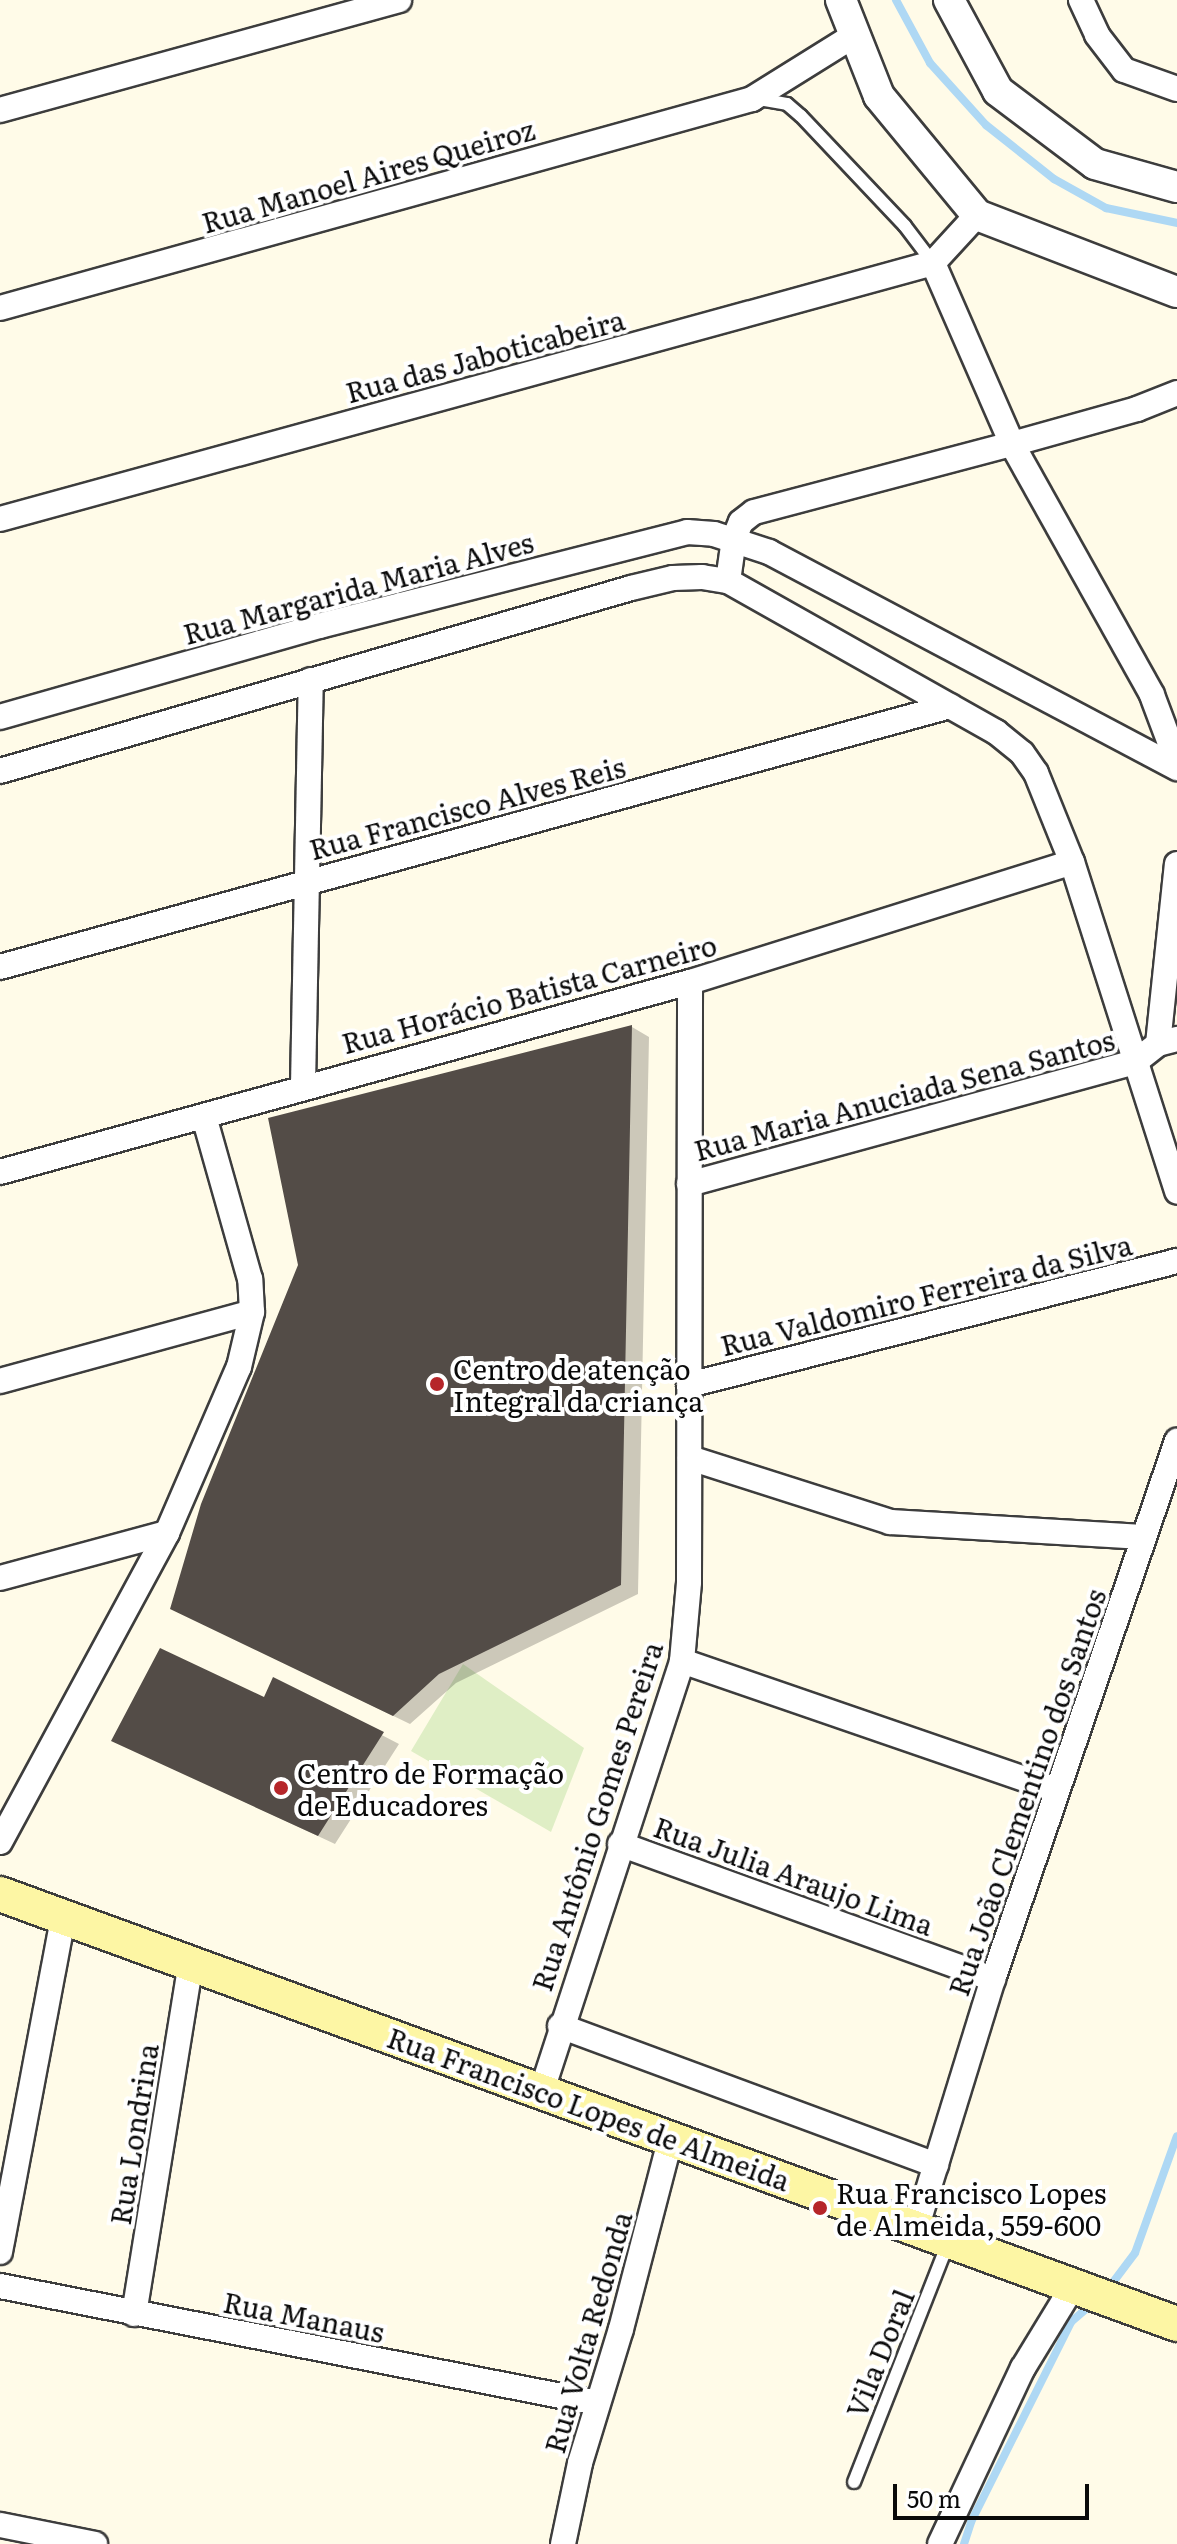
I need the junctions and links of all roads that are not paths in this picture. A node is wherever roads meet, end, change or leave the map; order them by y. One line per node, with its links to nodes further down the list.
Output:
1 (399, 0): 8 (street)
2 (841, 0): 5 (street)
3 (949, 0): 9 (street)
4 (1081, 0): 6 (street)
5 (855, 35): 7 (street, Rua Manoel Aires Queiroz); 10 (street)
6 (1177, 89)
7 (752, 99): 11 (lane); 13 (street, Rua Manoel Aires Queiroz)
8 (0, 110)
9 (1177, 187)
10 (977, 215): 11 (street); 12 (street)
11 (933, 263): 15 (street); 16 (street, Rua das Jaboticabeira)
12 (1177, 292)
13 (0, 308)
14 (1177, 393): 15 (street)
15 (1012, 444): 17 (street); 22 (street)
16 (0, 519)
17 (734, 539): 18 (street); 21 (street, Rua Margarida Maria Alves); 22 (street, Rua Margarida Maria Alves)
18 (728, 581): 19 (street); 20 (street)
19 (311, 680): 23 (street); 26 (street)
20 (950, 706): 24 (street); 26 (street, Rua Francisco Alves Reis)
21 (0, 717)
22 (1177, 765)
23 (0, 771)
24 (1072, 862): 28 (street, Rua Horácio Batista Carneiro); 30 (street)
25 (1177, 864): 29 (street)
26 (307, 881): 27 (street, Rua Francisco Alves Reis); 31 (street)
27 (0, 967)
28 (690, 982): 31 (street, Rua Horácio Batista Carneiro); 34 (street, Rua Antônio Gomes Pereira)
29 (1168, 1042): 30 (street, Rua Maria Anuciada Sena Santos)
30 (1135, 1062): 34 (street, Rua Maria Anuciada Sena Santos); 35 (street)
31 (303, 1086): 32 (street, Rua Horácio Batista Carneiro)
32 (204, 1116): 33 (street, Rua Horácio Batista Carneiro); 37 (street)
33 (0, 1172)
34 (689, 1184): 39 (street, Rua Antônio Gomes Pereira)
35 (1177, 1192)
36 (1177, 1261): 39 (street, Rua Valdomiro Ferreira da Silva)
37 (252, 1312): 38 (street); 42 (street)
38 (0, 1381)
39 (689, 1385): 41 (street, Rua Antônio Gomes Pereira)
40 (1177, 1441): 43 (street, Rua João Clementino dos Santos)
41 (690, 1458): 43 (street); 45 (street, Rua Antônio Gomes Pereira)
42 (167, 1533): 44 (street); 47 (street)
43 (1144, 1537): 46 (street, Rua João Clementino dos Santos)
44 (0, 1578)
45 (682, 1661): 46 (street); 48 (street, Rua Antônio Gomes Pereira)
46 (1056, 1790): 52 (street, Rua João Clementino dos Santos)
47 (0, 1842)
48 (620, 1844): 52 (street, Rua Julia Araujo Lima); 53 (street, Rua Antônio Gomes Pereira)
49 (0, 1894): 50 (main road, Rua Francisco Lopes de Almeida)
50 (63, 1917): 51 (main road, Rua Francisco Lopes de Almeida); 59 (street)
51 (191, 1964): 54 (main road, Rua Francisco Lopes de Almeida); 62 (street, Rua Londrina)
52 (993, 1979): 56 (street, Rua João Clementino dos Santos)
53 (560, 2026): 54 (street, Rua Antônio Gomes Pereira); 56 (street)
54 (542, 2090): 55 (main road, Rua Francisco Lopes de Almeida)
55 (671, 2137): 57 (main road, Rua Francisco Lopes de Almeida); 64 (street, Rua Volta Redonda)
56 (936, 2165): 57 (street, Rua João Clementino dos Santos)
57 (916, 2229): 58 (main road, Rua Francisco Lopes de Almeida)
58 (949, 2240): 61 (main road, Rua Francisco Lopes de Almeida); 65 (lane, Vila Doral)
59 (0, 2252)
60 (0, 2286): 62 (street, Rua Manaus)
61 (1087, 2291): 63 (main road, Rua Francisco Lopes de Almeida); 69 (street)
62 (134, 2314): 64 (street, Rua Manaus)
63 (1177, 2324)
64 (597, 2403): 68 (street, Rua Volta Redonda)
65 (854, 2482)
66 (0, 2525): 67 (street)
67 (95, 2544)
68 (563, 2544)
69 (940, 2544)

